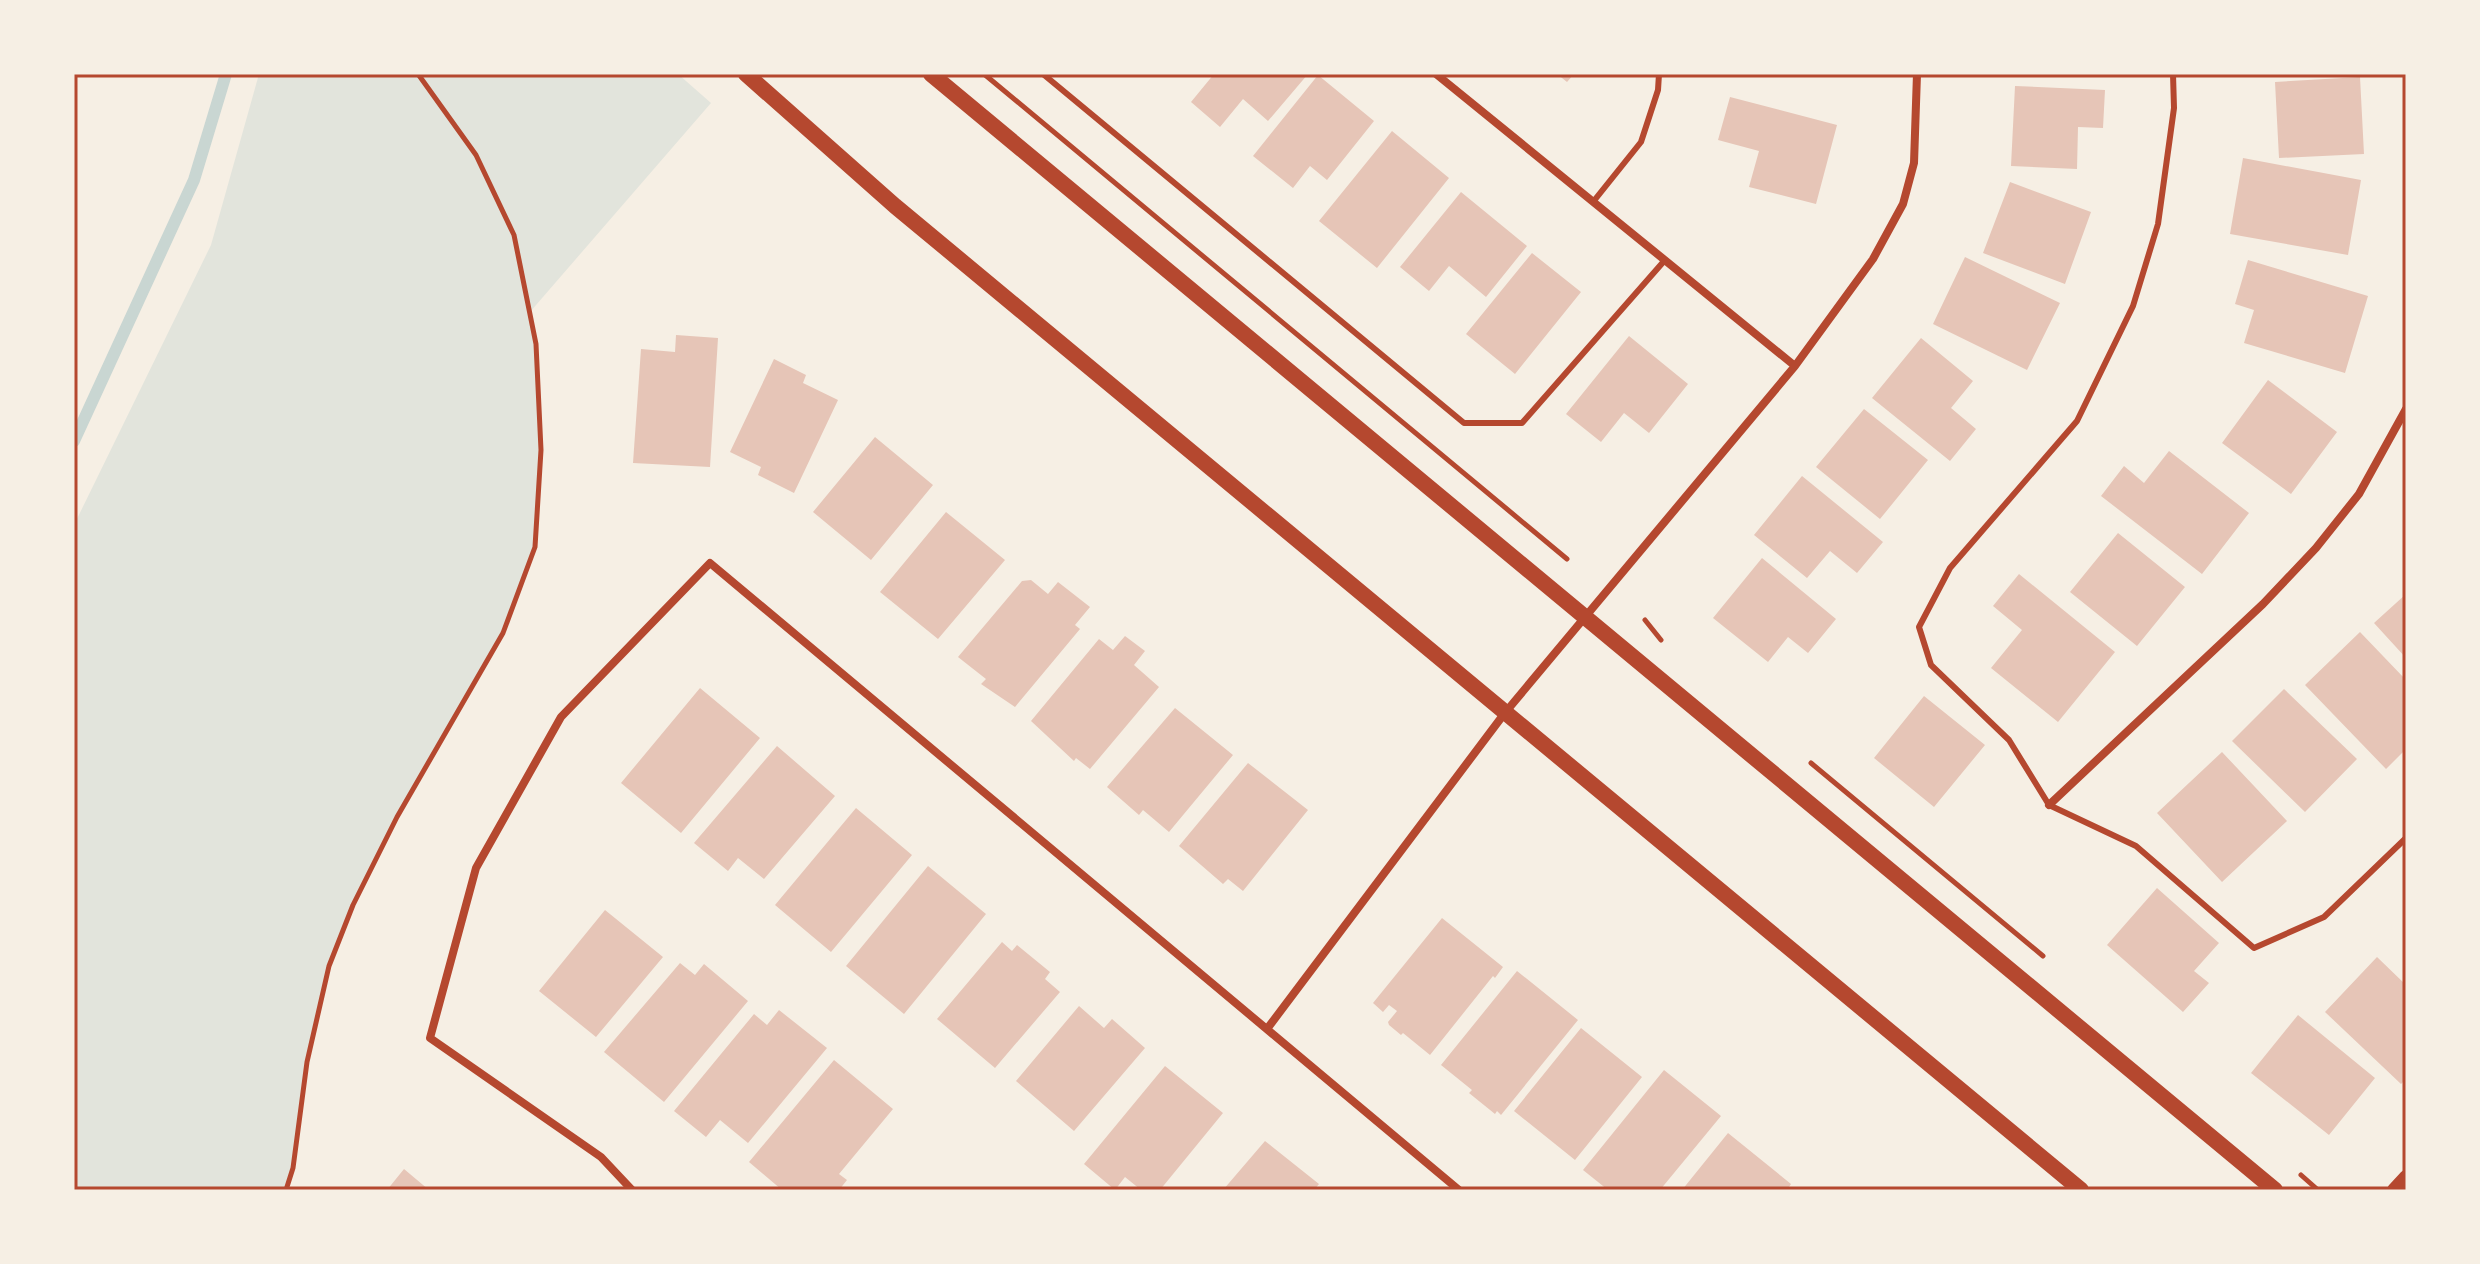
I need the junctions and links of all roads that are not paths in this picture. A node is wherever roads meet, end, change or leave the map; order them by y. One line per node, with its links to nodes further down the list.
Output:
1 (746, 74): 13 (main road)
2 (931, 74): 12 (main road)
3 (1043, 74): 9 (lane)
4 (1436, 74): 8 (street)
5 (1659, 74): 8 (lane)
6 (1917, 74): 10 (street)
7 (2173, 74): 14 (lane)
8 (1593, 202): 9 (street)
9 (1665, 260): 10 (street)
10 (1795, 366): 12 (street)
11 (2406, 409): 14 (street)
12 (1586, 618): 13 (street); 21 (main road)
13 (1504, 714): 16 (street); 20 (main road)
14 (2049, 805): 15 (lane)
15 (2406, 838)
16 (1267, 1029): 18 (street); 19 (street)
17 (2406, 1177): 22 (street)
18 (632, 1190)
19 (1459, 1190)
20 (2081, 1190)
21 (2275, 1190)
22 (2394, 1190)

